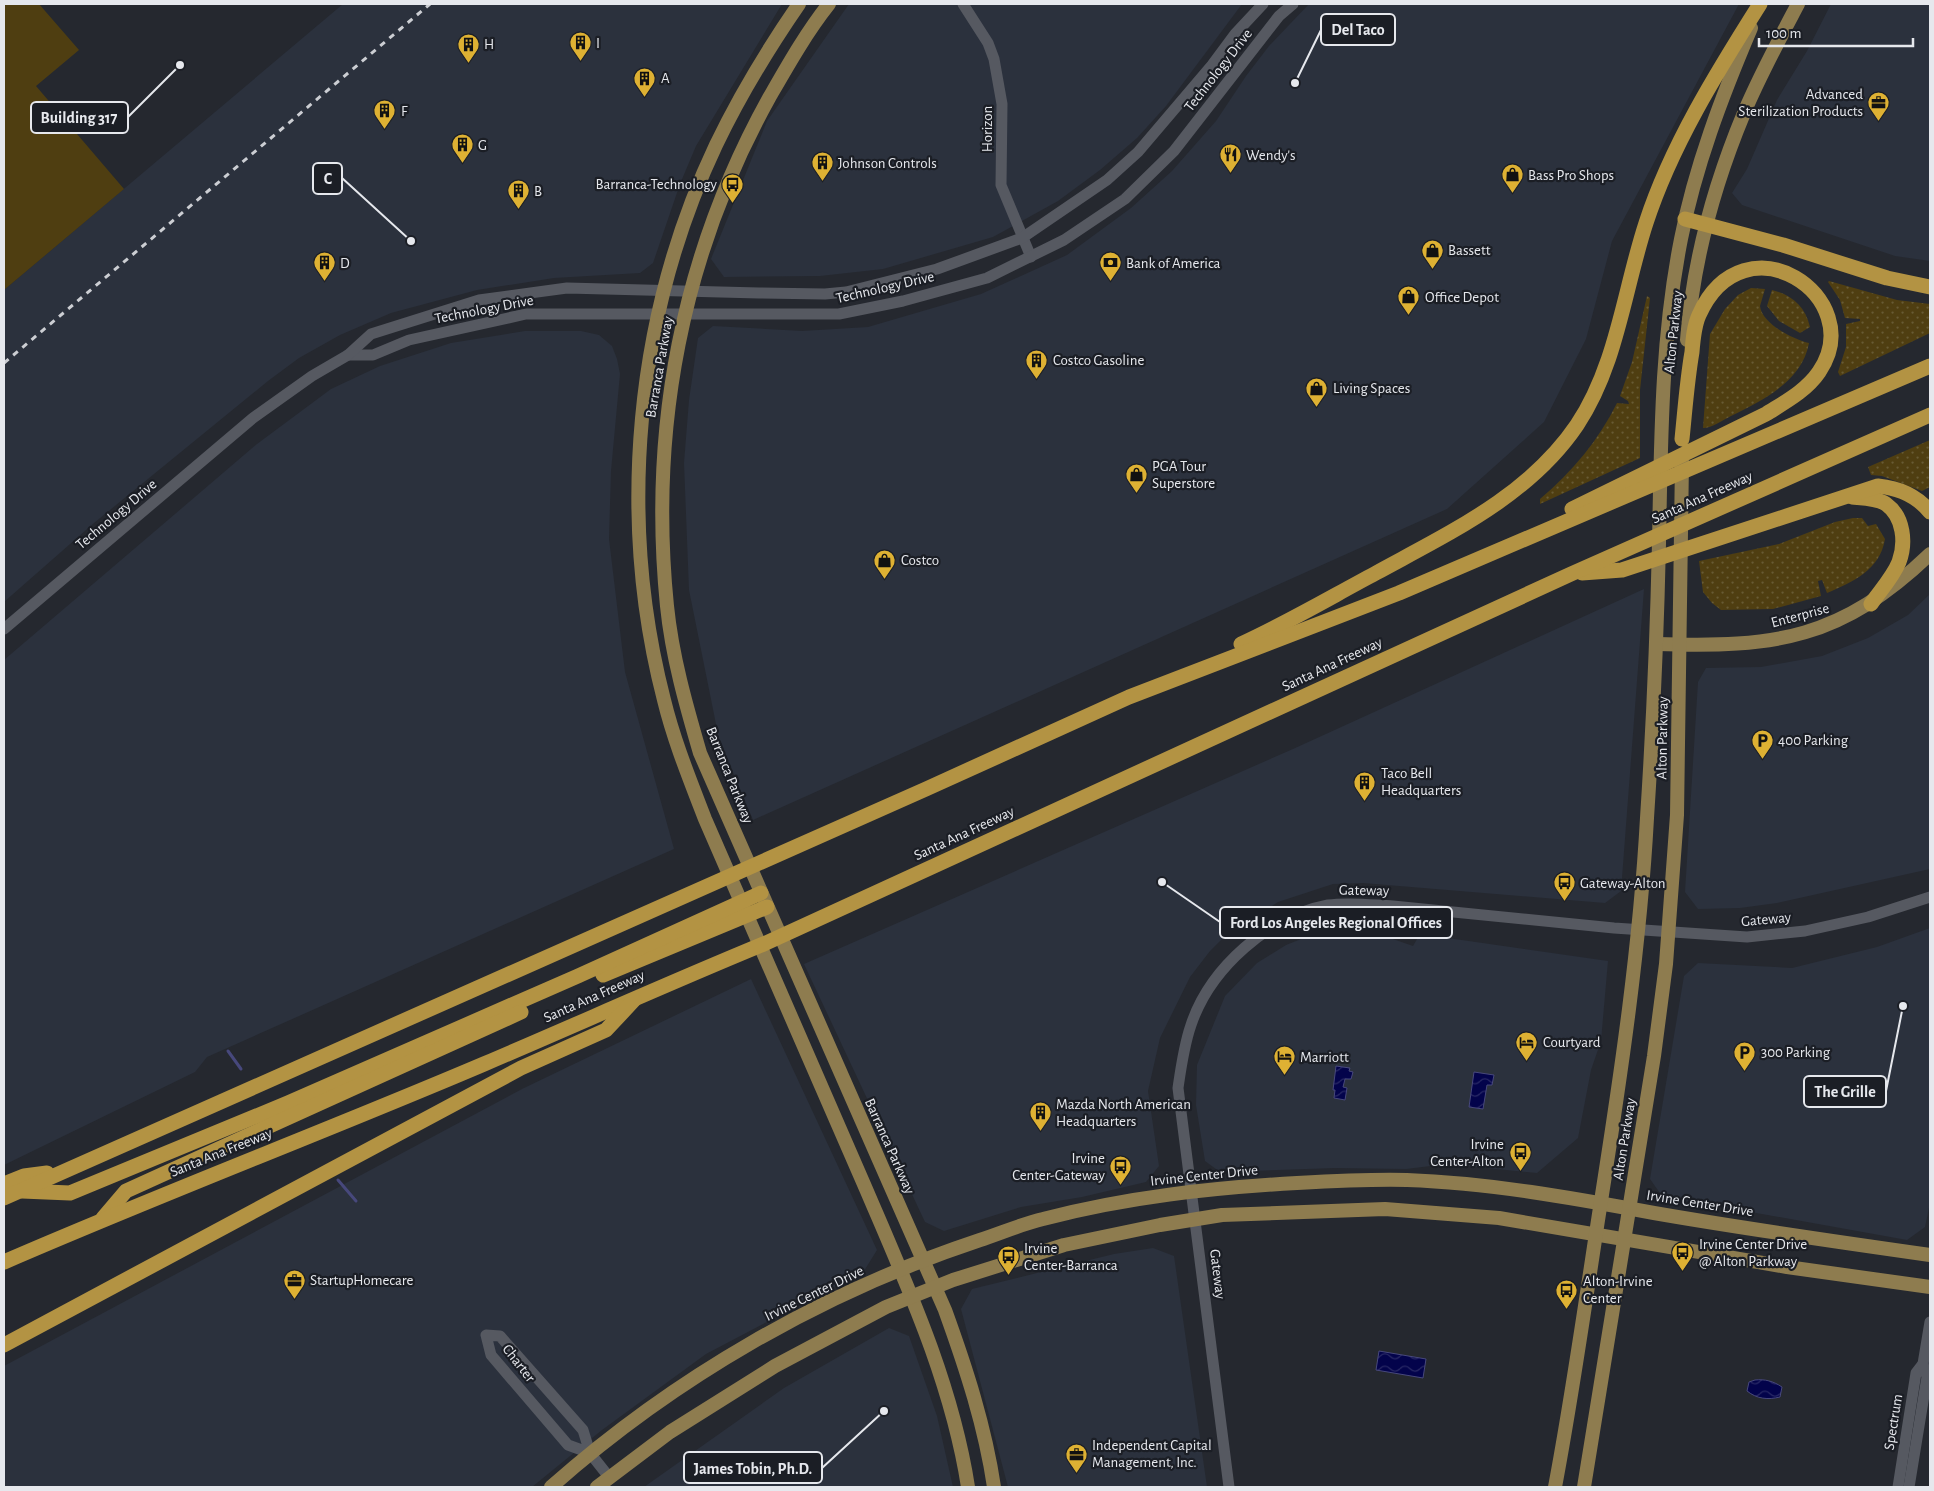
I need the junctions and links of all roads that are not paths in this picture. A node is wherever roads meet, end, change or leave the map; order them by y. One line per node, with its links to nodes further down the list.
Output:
1 (799, 4): 13 (main road, Barranca Parkway)
2 (829, 4): 14 (main road, Barranca Parkway)
3 (963, 4): 10 (street, Horizon)
4 (1263, 4): 10 (street, Technology Drive)
5 (1293, 4): 11 (street, Technology Drive)
6 (1761, 4): 8 (main road, Alton Parkway); 30 (highway)
7 (1798, 4): 9 (main road, Alton Parkway)
8 (1685, 219): 9 (highway); 28 (main road, Alton Parkway)
9 (1706, 224): 12 (highway); 20 (main road, Alton Parkway)
10 (1022, 238): 11 (street, Horizon); 14 (street, Technology Drive)
11 (1031, 257): 16 (street, Technology Drive)
12 (1930, 287)
13 (665, 290): 14 (street, Technology Drive); 15 (main road, Barranca Parkway); 17 (street, Technology Drive)
14 (691, 290): 16 (main road, Barranca Parkway)
15 (659, 313): 16 (street, Technology Drive); 17 (street, Technology Drive); 33 (main road, Barranca Parkway)
16 (685, 314): 31 (main road, Barranca Parkway)
17 (348, 355): 27 (street, Technology Drive)
18 (1930, 366): 25 (highway, Santa Ana Freeway)
19 (1930, 415): 24 (highway, Santa Ana Freeway)
20 (1682, 439): 25 (highway); 29 (main road, Alton Parkway)
21 (1845, 496): 22 (highway); 24 (highway); 26 (highway)
22 (1930, 512)
23 (1930, 554): 26 (main road, Enterprise)
24 (1571, 574): 39 (highway, Santa Ana Freeway)
25 (1395, 594): 30 (highway, Santa Ana Freeway)
26 (1871, 604): 29 (main road, Enterprise)
27 (4, 629)
28 (1657, 644): 29 (main road, Enterprise); 36 (main road, Alton Parkway)
29 (1678, 645): 37 (main road, Alton Parkway)
30 (1129, 697): 40 (highway, Santa Ana Freeway)
31 (761, 893): 33 (highway); 34 (main road, Barranca Parkway)
32 (1930, 897): 37 (street, Gateway)
33 (741, 902): 35 (main road, Barranca Parkway); 38 (highway)
34 (767, 908): 35 (highway); 52 (main road, Barranca Parkway)
35 (748, 916): 38 (highway); 54 (main road, Barranca Parkway)
36 (1638, 930): 37 (street, Gateway); 43 (street, Gateway); 45 (main road, Alton Parkway)
37 (1669, 932): 46 (main road, Alton Parkway)
38 (581, 980): 42 (highway); 48 (highway)
39 (638, 996): 48 (highway, Santa Ana Freeway); 59 (highway)
40 (63, 1171): 41 (highway); 42 (highway, Santa Ana Freeway)
41 (4, 1184)
42 (18, 1191): 44 (highway, Santa Ana Freeway)
43 (1191, 1191): 45 (main road, Irvine Center Drive); 47 (street, Gateway); 52 (main road, Irvine Center Drive)
44 (4, 1198)
45 (1601, 1203): 46 (main road, Irvine Center Drive); 49 (main road, Alton Parkway)
46 (1630, 1208): 50 (main road, Alton Parkway); 51 (main road, Irvine Center Drive)
47 (1195, 1219): 49 (main road); 55 (main road); 67 (street, Gateway)
48 (102, 1220): 53 (highway, Santa Ana Freeway)
49 (1596, 1235): 50 (main road); 68 (main road, Alton Parkway)
50 (1624, 1239): 56 (main road); 69 (main road, Alton Parkway)
51 (1930, 1255)
52 (923, 1260): 54 (main road, Irvine Center Drive); 55 (main road, Barranca Parkway)
53 (4, 1262)
54 (900, 1269): 57 (main road, Barranca Parkway); 61 (main road, Irvine Center Drive)
55 (934, 1287): 57 (main road); 66 (main road, Barranca Parkway)
56 (1930, 1287)
57 (911, 1297): 62 (main road); 65 (main road, Barranca Parkway)
58 (1930, 1322): 60 (street, Spectrum)
59 (4, 1345)
60 (1923, 1364): 70 (street, Spectrum); 71 (street, Spectrum)
61 (590, 1454): 61 (street, Charter); 62 (street, Charter); 63 (main road, Irvine Center Drive)
62 (609, 1477): 64 (main road)
63 (551, 1487)
64 (597, 1487)
65 (968, 1487)
66 (994, 1487)
67 (1229, 1487)
68 (1555, 1487)
69 (1584, 1487)
70 (1898, 1487)
71 (1909, 1487)

